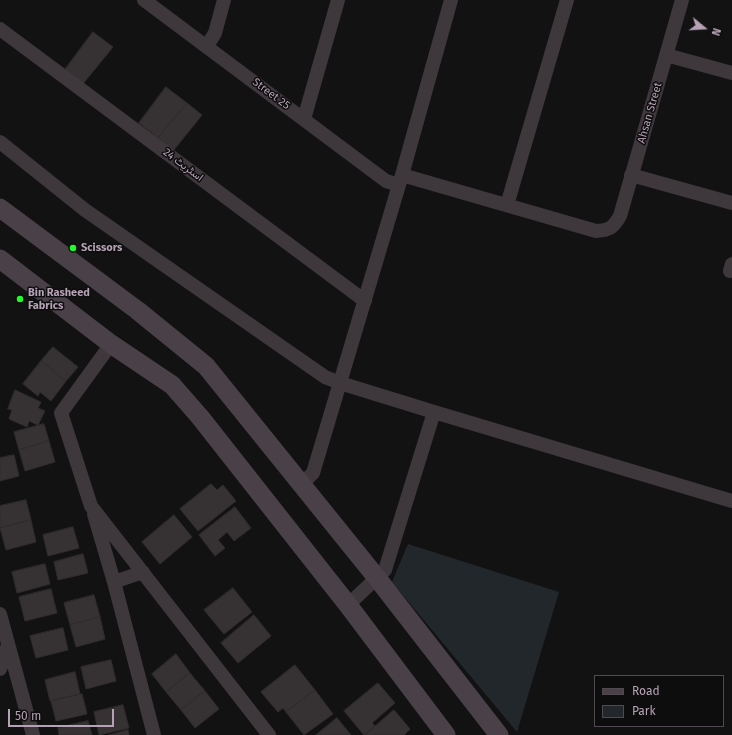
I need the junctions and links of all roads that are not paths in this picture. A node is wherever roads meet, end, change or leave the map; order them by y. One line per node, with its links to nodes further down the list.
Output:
1 (144, 0): 8 (street, Street 25)
2 (224, 0): 8 (street)
3 (338, 0): 11 (street)
4 (452, 0): 14 (street)
5 (567, 0): 16 (street)
6 (682, 0): 9 (street, Ahsan Street)
7 (0, 29): 20 (street, اسٹریٹ 24)
8 (206, 46): 11 (street, Street 25)
9 (666, 55): 10 (street); 13 (street, Ahsan Street)
10 (732, 73)
11 (304, 119): 14 (street, Street 25)
12 (0, 142): 22 (street)
13 (631, 175): 15 (street); 18 (street, Ahsan Street)
14 (401, 180): 16 (street, Street 25); 20 (street)
15 (732, 203)
16 (507, 205): 18 (street, Street 25)
17 (0, 208): 24 (street)
18 (615, 225)
19 (0, 259): 21 (street)
20 (365, 301): 22 (street)
21 (111, 344): 26 (street); 30 (street)
22 (340, 383): 23 (street); 24 (street)
23 (434, 412): 25 (street); 28 (street)
24 (302, 484): 28 (street)
25 (732, 501)
26 (91, 506): 27 (street); 29 (street)
27 (143, 572): 29 (street); 36 (street)
28 (377, 578): 30 (street); 38 (street)
29 (114, 582): 35 (street)
30 (348, 605): 37 (street)
31 (0, 614): 32 (street)
32 (8, 645): 33 (street); 34 (street)
33 (0, 668)
34 (33, 735)
35 (154, 735)
36 (269, 735)
37 (446, 735)
38 (500, 735)

